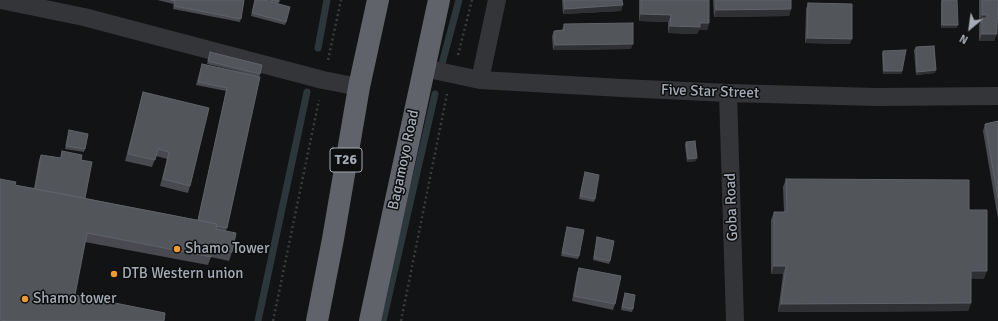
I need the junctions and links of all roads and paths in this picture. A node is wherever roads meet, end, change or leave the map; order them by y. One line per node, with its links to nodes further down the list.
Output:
1 (1, 0): 9 (street)
2 (341, 0): 9 (path)
3 (378, 0): 11 (highway, T26)
4 (439, 0): 7 (highway, Bagamoyo Road)
5 (472, 0): 8 (path)
6 (496, 0): 10 (street)
7 (424, 68): 8 (street, Five Star Street); 16 (highway, Bagamoyo Road)
8 (453, 73): 10 (street, Five Star Street); 17 (path)
9 (323, 80): 11 (street); 14 (path)
10 (480, 80): 12 (street, Five Star Street)
11 (359, 86): 15 (highway, T26)
12 (728, 93): 13 (street, Five Star Street); 18 (street, Goba Road)
13 (998, 96)
14 (273, 321)
15 (318, 321)
16 (370, 321)
17 (401, 321)
18 (735, 321)

